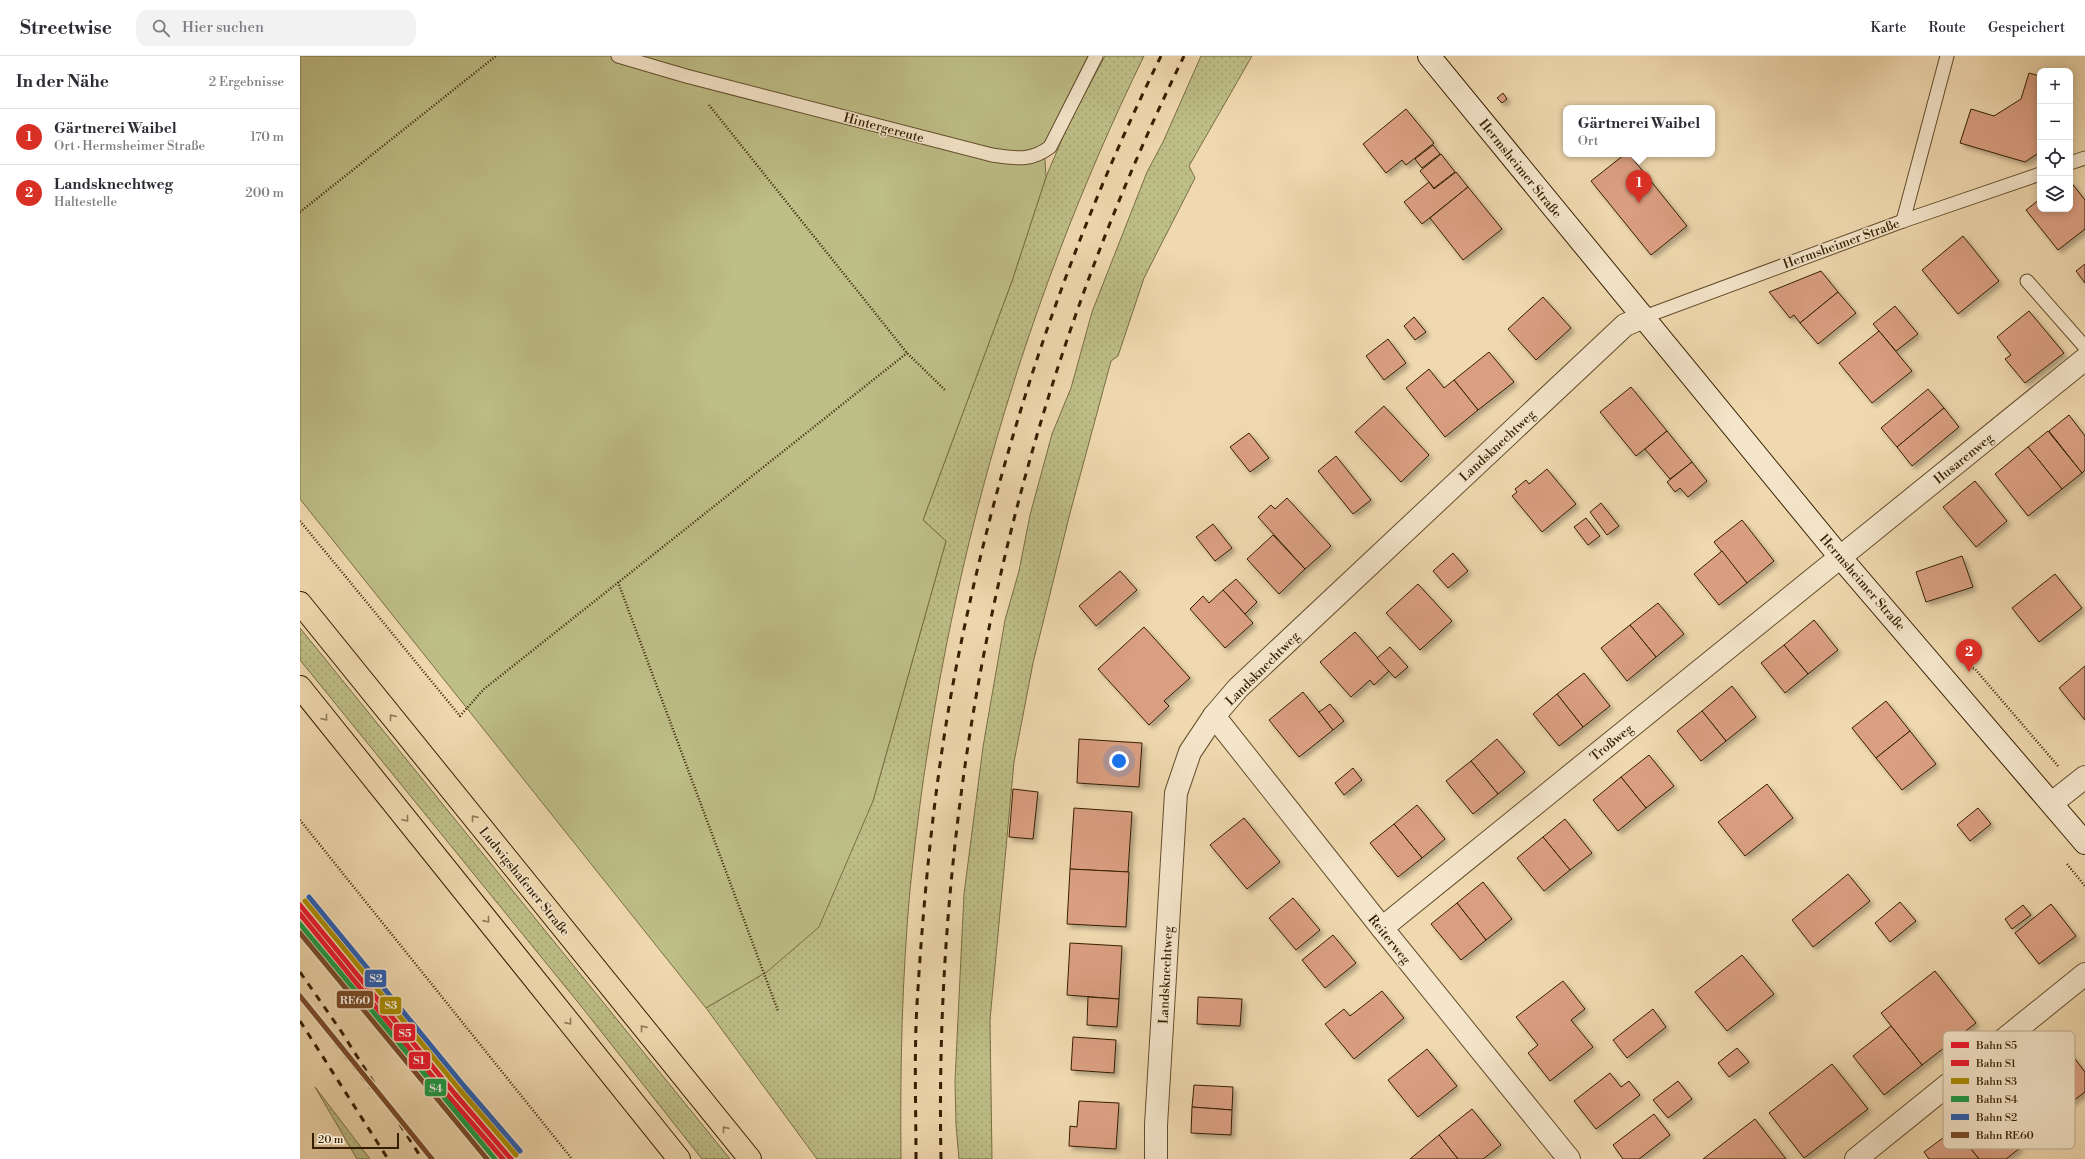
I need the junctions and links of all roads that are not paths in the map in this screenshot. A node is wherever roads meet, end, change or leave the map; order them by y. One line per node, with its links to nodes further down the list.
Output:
1 (618, 56): 2 (lane, Hintergereute)
2 (1096, 56)
3 (1429, 56): 10 (street, Hermsheimer Straße)
4 (1947, 56): 8 (lane)
5 (2085, 158): 6 (lane)
6 (2073, 162)
7 (2037, 175): 8 (lane, Hermsheimer Straße)
8 (1903, 221): 10 (lane, Hermsheimer Straße)
9 (2027, 281): 11 (lane)
10 (1644, 316): 13 (street, Hermsheimer Straße); 16 (street, Landsknechtweg)
11 (2085, 347)
12 (2085, 359): 13 (street, Husarenweg)
13 (1840, 557): 18 (street, Hermsheimer Straße); 20 (street, Troßweg)
14 (300, 603): 25 (main road, Ludwigshafener Straße, one-way to 14)
15 (300, 687): 24 (main road, one-way to 24)
16 (1214, 716): 20 (street, Reiterweg); 26 (street, Landsknechtweg)
17 (2085, 777): 18 (street)
18 (2052, 803): 19 (street, Hermsheimer Straße)
19 (2085, 843)
20 (1382, 928): 27 (street, Reiterweg)
21 (2085, 974): 22 (street)
22 (2014, 1031)
23 (1943, 1089): 28 (street)
24 (679, 1159)
25 (750, 1159)
26 (1156, 1159)
27 (1569, 1159)
28 (1856, 1159)

